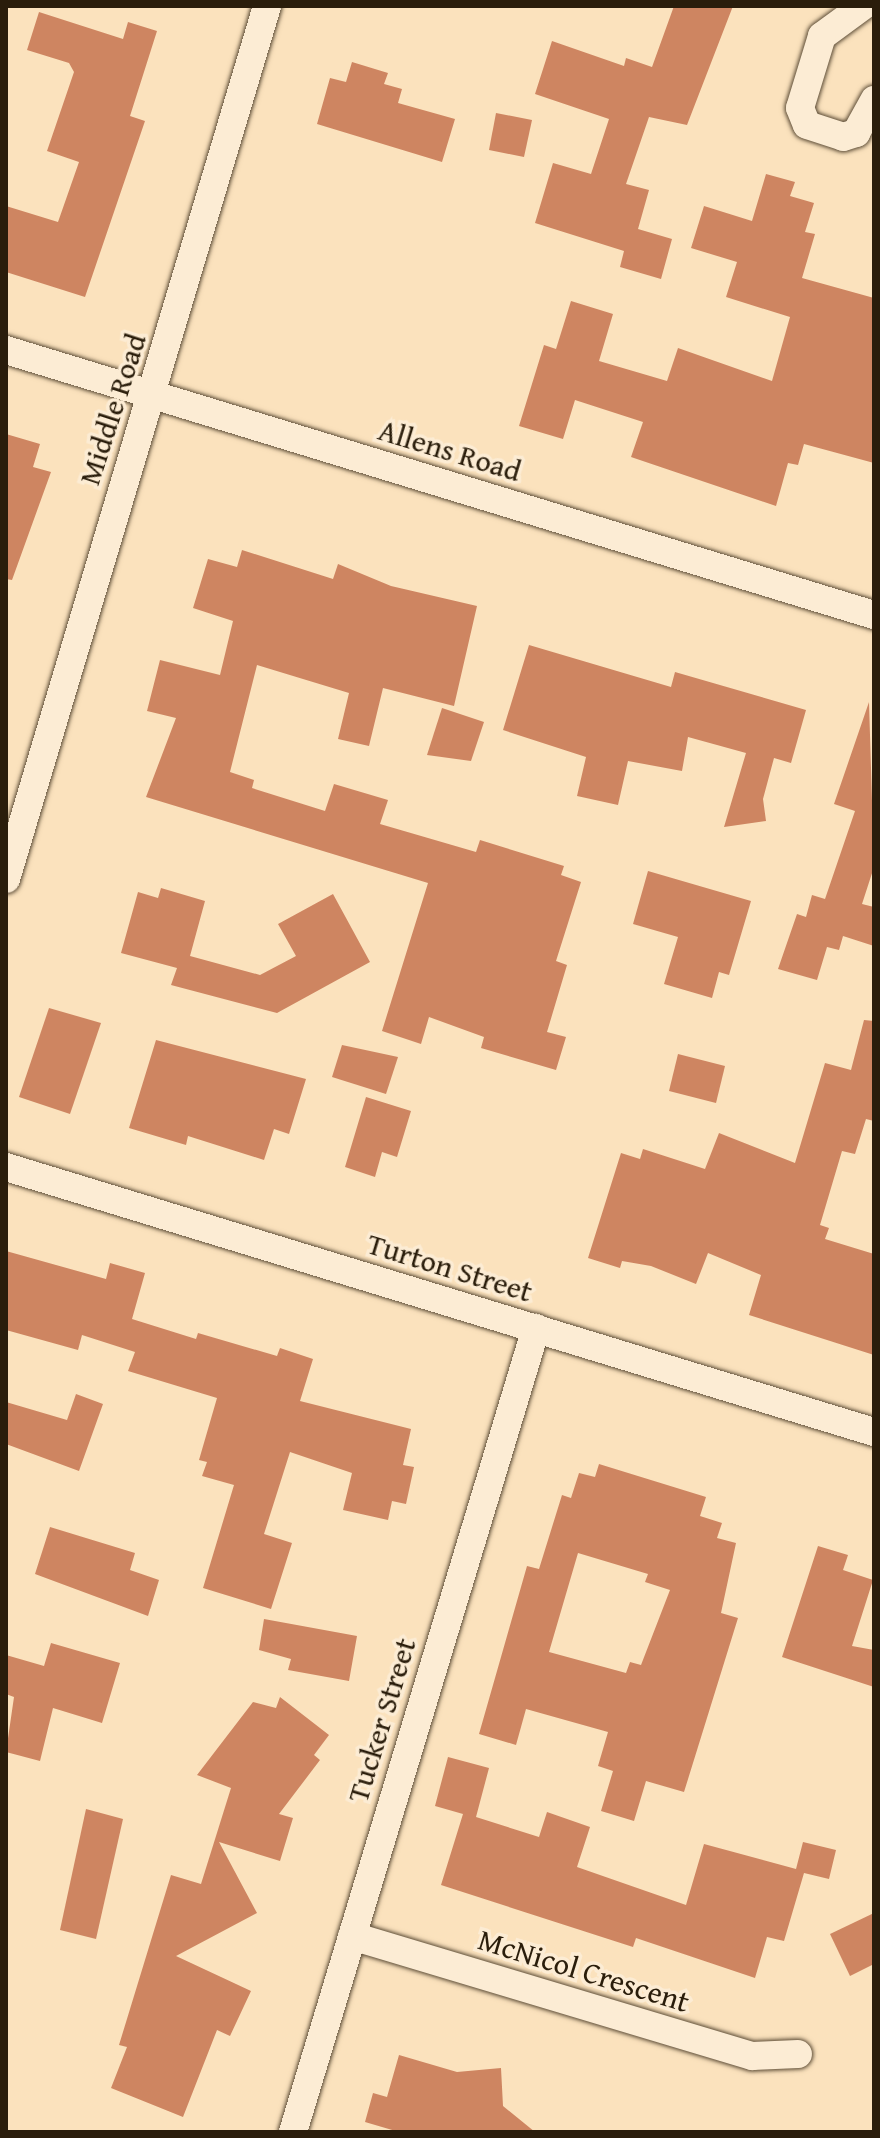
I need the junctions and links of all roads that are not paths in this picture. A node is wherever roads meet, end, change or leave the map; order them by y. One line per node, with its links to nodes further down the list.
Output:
1 (267, 6): 5 (street, Middle Road)
2 (863, 6): 3 (street)
3 (874, 100)
4 (6, 350): 5 (street, Allens Road)
5 (152, 395): 6 (street, Allens Road); 7 (street, Middle Road)
6 (874, 615)
7 (6, 879)
8 (6, 1167): 9 (street, Turton Street)
9 (536, 1328): 10 (street, Turton Street); 11 (street, Tucker Street)
10 (874, 1432)
11 (352, 1936): 12 (street, McNicol Crescent); 13 (street, Tucker Street)
12 (798, 2054)
13 (293, 2132)

